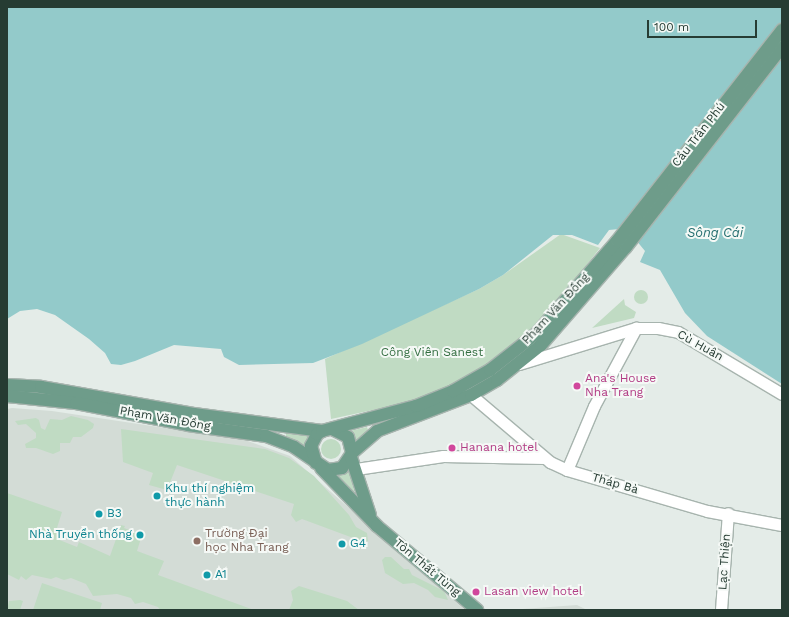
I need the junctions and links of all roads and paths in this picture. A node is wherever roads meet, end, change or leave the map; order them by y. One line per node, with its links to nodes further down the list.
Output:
1 (782, 30): 3 (main road, Cầu Trần Phú)
2 (782, 47): 3 (main road, Cầu Trần Phú)
3 (621, 244): 5 (main road, Phạm Văn Đồng); 12 (main road, Phạm Văn Đồng)
4 (636, 328): 6 (street, Cù Huân); 9 (street, Cù Huân); 19 (street)
5 (546, 340): 6 (street); 7 (main road, Phạm Văn Đồng)
6 (557, 352): 7 (street, Cù Huân)
7 (519, 364): 10 (main road, Phạm Văn Đồng)
8 (7, 385): 13 (main road, Phạm Văn Đồng)
9 (782, 394)
10 (471, 395): 15 (main road, Phạm Văn Đồng); 16 (street, Tháp Bà)
11 (7, 396): 17 (main road, Phạm Văn Đồng)
12 (391, 413): 13 (main road); 14 (main road, Phạm Văn Đồng)
13 (228, 418): 14 (main road, Phạm Văn Đồng)
14 (327, 430): 15 (main road, Phạm Văn Đồng); 17 (main road)
15 (351, 455): 17 (main road, Phạm Văn Đồng); 18 (main road, Tôn Thất Tùng)
16 (544, 458): 18 (street); 19 (street, Tháp Bà)
17 (318, 466): 22 (main road, Tôn Thất Tùng)
18 (356, 469): 22 (main road, Tôn Thất Tùng)
19 (567, 470): 20 (street, Tháp Bà)
20 (728, 513): 21 (street, Tháp Bà); 24 (street, Lạc Thiện)
21 (782, 525)
22 (377, 526): 23 (main road, Tôn Thất Tùng)
23 (477, 610)
24 (721, 610)

